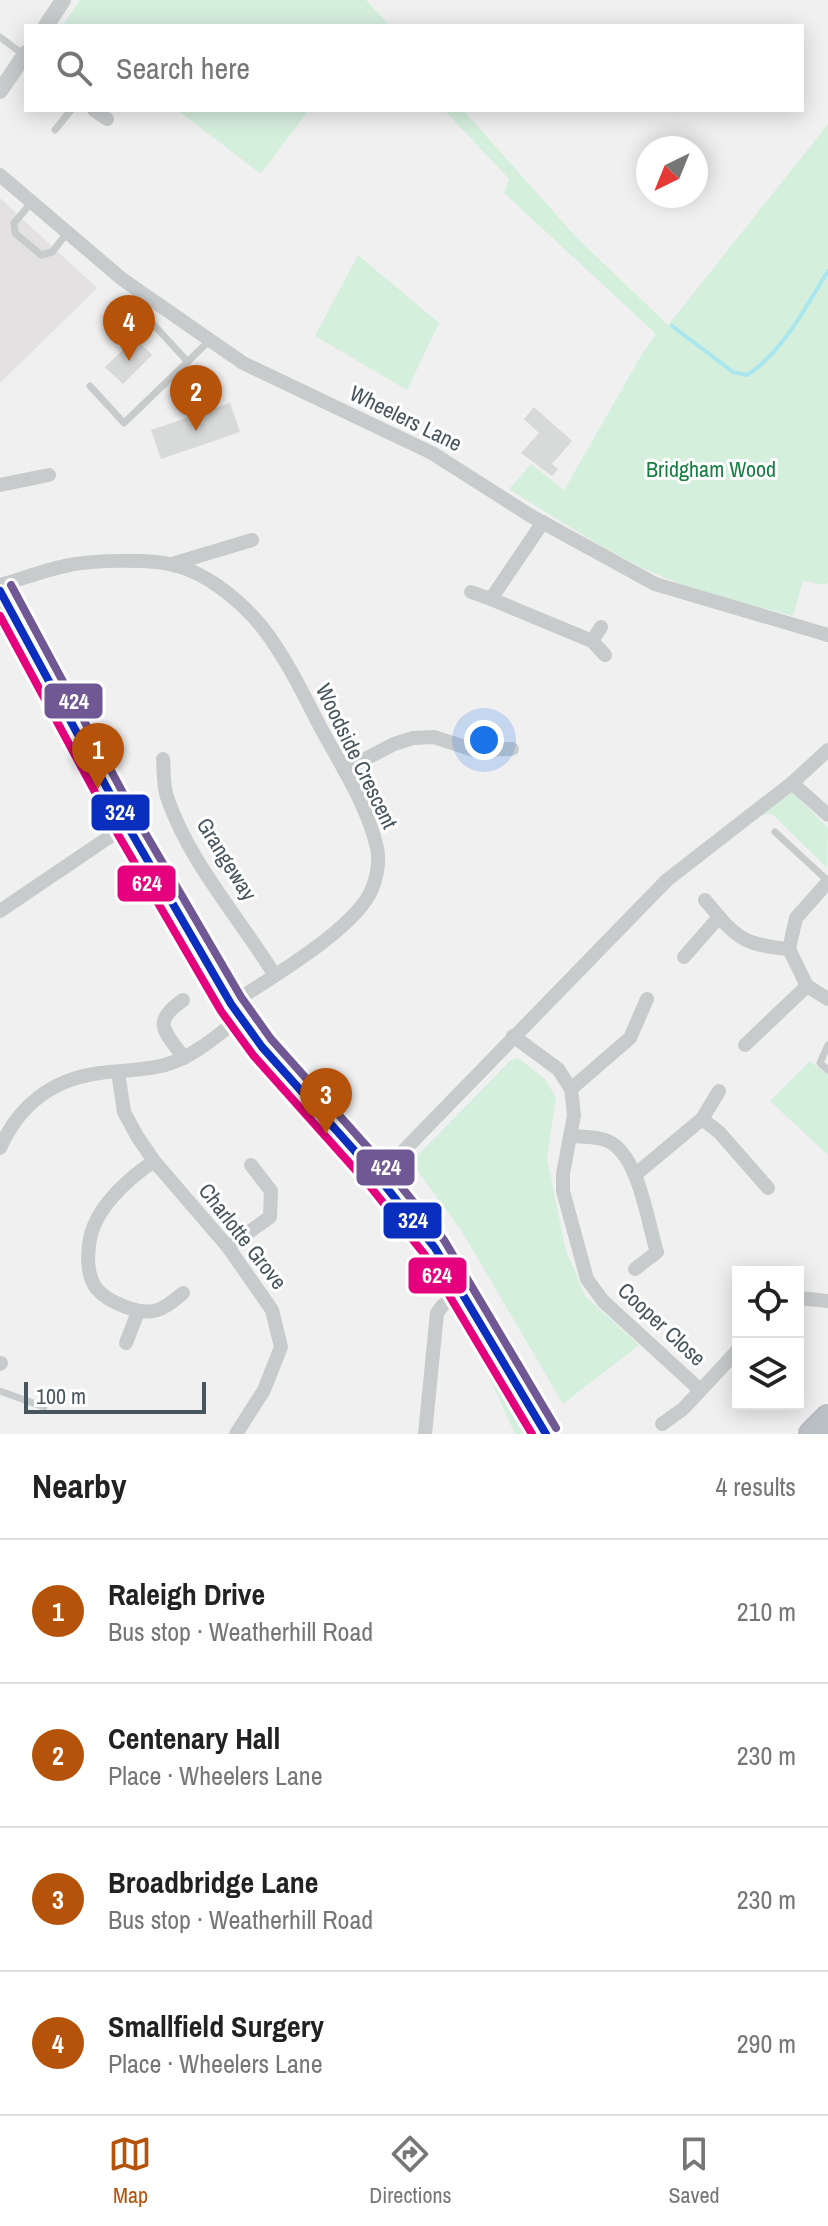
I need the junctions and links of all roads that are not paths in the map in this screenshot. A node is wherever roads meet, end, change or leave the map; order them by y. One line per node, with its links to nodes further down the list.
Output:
1 (63, 0): 2 (street)
2 (47, 24)
3 (0, 37): 4 (lane)
4 (24, 54)
5 (24, 56): 6 (street)
6 (2, 87)
7 (69, 112): 8 (lane)
8 (55, 130)
9 (5, 179): 10 (street, Wheelers Lane)
10 (32, 202): 11 (street, Wheelers Lane); 11 (lane)
11 (68, 232): 13 (street, Wheelers Lane)
12 (153, 324): 14 (lane)
13 (209, 341): 14 (lane); 18 (street, Wheelers Lane)
14 (188, 362): 15 (lane)
15 (90, 386)
16 (49, 475): 17 (street)
17 (0, 485)
18 (543, 522): 23 (street); 26 (street, Wheelers Lane)
19 (252, 540): 20 (street, Woodside Crescent)
20 (172, 564): 21 (street, Woodside Crescent); 32 (street, Woodside Crescent)
21 (0, 588): 24 (street)
22 (471, 592): 23 (street)
23 (491, 599): 27 (street)
24 (6, 619): 35 (street)
25 (601, 627): 27 (street)
26 (828, 635)
27 (592, 641): 28 (street)
28 (605, 655)
29 (512, 749): 32 (street)
30 (828, 750): 33 (street)
31 (163, 759): 43 (street, Grangeway)
32 (344, 770): 43 (street, Woodside Crescent)
33 (792, 783): 34 (street); 49 (street)
34 (828, 815)
35 (127, 825): 39 (street); 48 (street)
36 (775, 832): 37 (lane)
37 (828, 881): 41 (street)
38 (705, 900): 40 (street)
39 (0, 911)
40 (719, 917): 41 (street); 42 (street)
41 (789, 949): 44 (street)
42 (684, 957)
43 (274, 974): 48 (street, Woodside Crescent)
44 (807, 986): 46 (street); 50 (street)
45 (647, 999): 55 (street)
46 (828, 999)
47 (183, 1000): 52 (street)
48 (236, 1010): 52 (street, Woodside Crescent); 63 (street)
49 (513, 1036): 55 (street); 63 (street)
50 (745, 1045)
51 (828, 1045): 53 (lane)
52 (184, 1058): 54 (street)
53 (828, 1070)
54 (118, 1072): 59 (street); 60 (street, Charlotte Grove)
55 (571, 1089): 58 (street, Cooper Close)
56 (719, 1091): 57 (street)
57 (702, 1119): 62 (street); 64 (street)
58 (571, 1136): 62 (street); 74 (street, Cooper Close)
59 (0, 1148)
60 (154, 1161): 65 (street, Charlotte Grove); 71 (street)
61 (251, 1165): 65 (street)
62 (636, 1174): 66 (street)
63 (378, 1177): 67 (street)
64 (768, 1188)
65 (228, 1247): 79 (street, Charlotte Grove)
66 (635, 1269)
67 (463, 1292): 80 (street); 81 (street)
68 (183, 1293): 71 (street)
69 (804, 1299): 70 (street)
70 (828, 1301)
71 (138, 1312): 72 (street)
72 (126, 1343)
73 (732, 1356): 74 (street, Cooper Close)
74 (699, 1389): 78 (street, Cooper Close)
75 (0, 1391): 76 (lane)
76 (44, 1407)
77 (828, 1418): 82 (highway)
78 (662, 1424)
79 (236, 1434)
80 (425, 1434)
81 (546, 1434)
82 (812, 1434)

